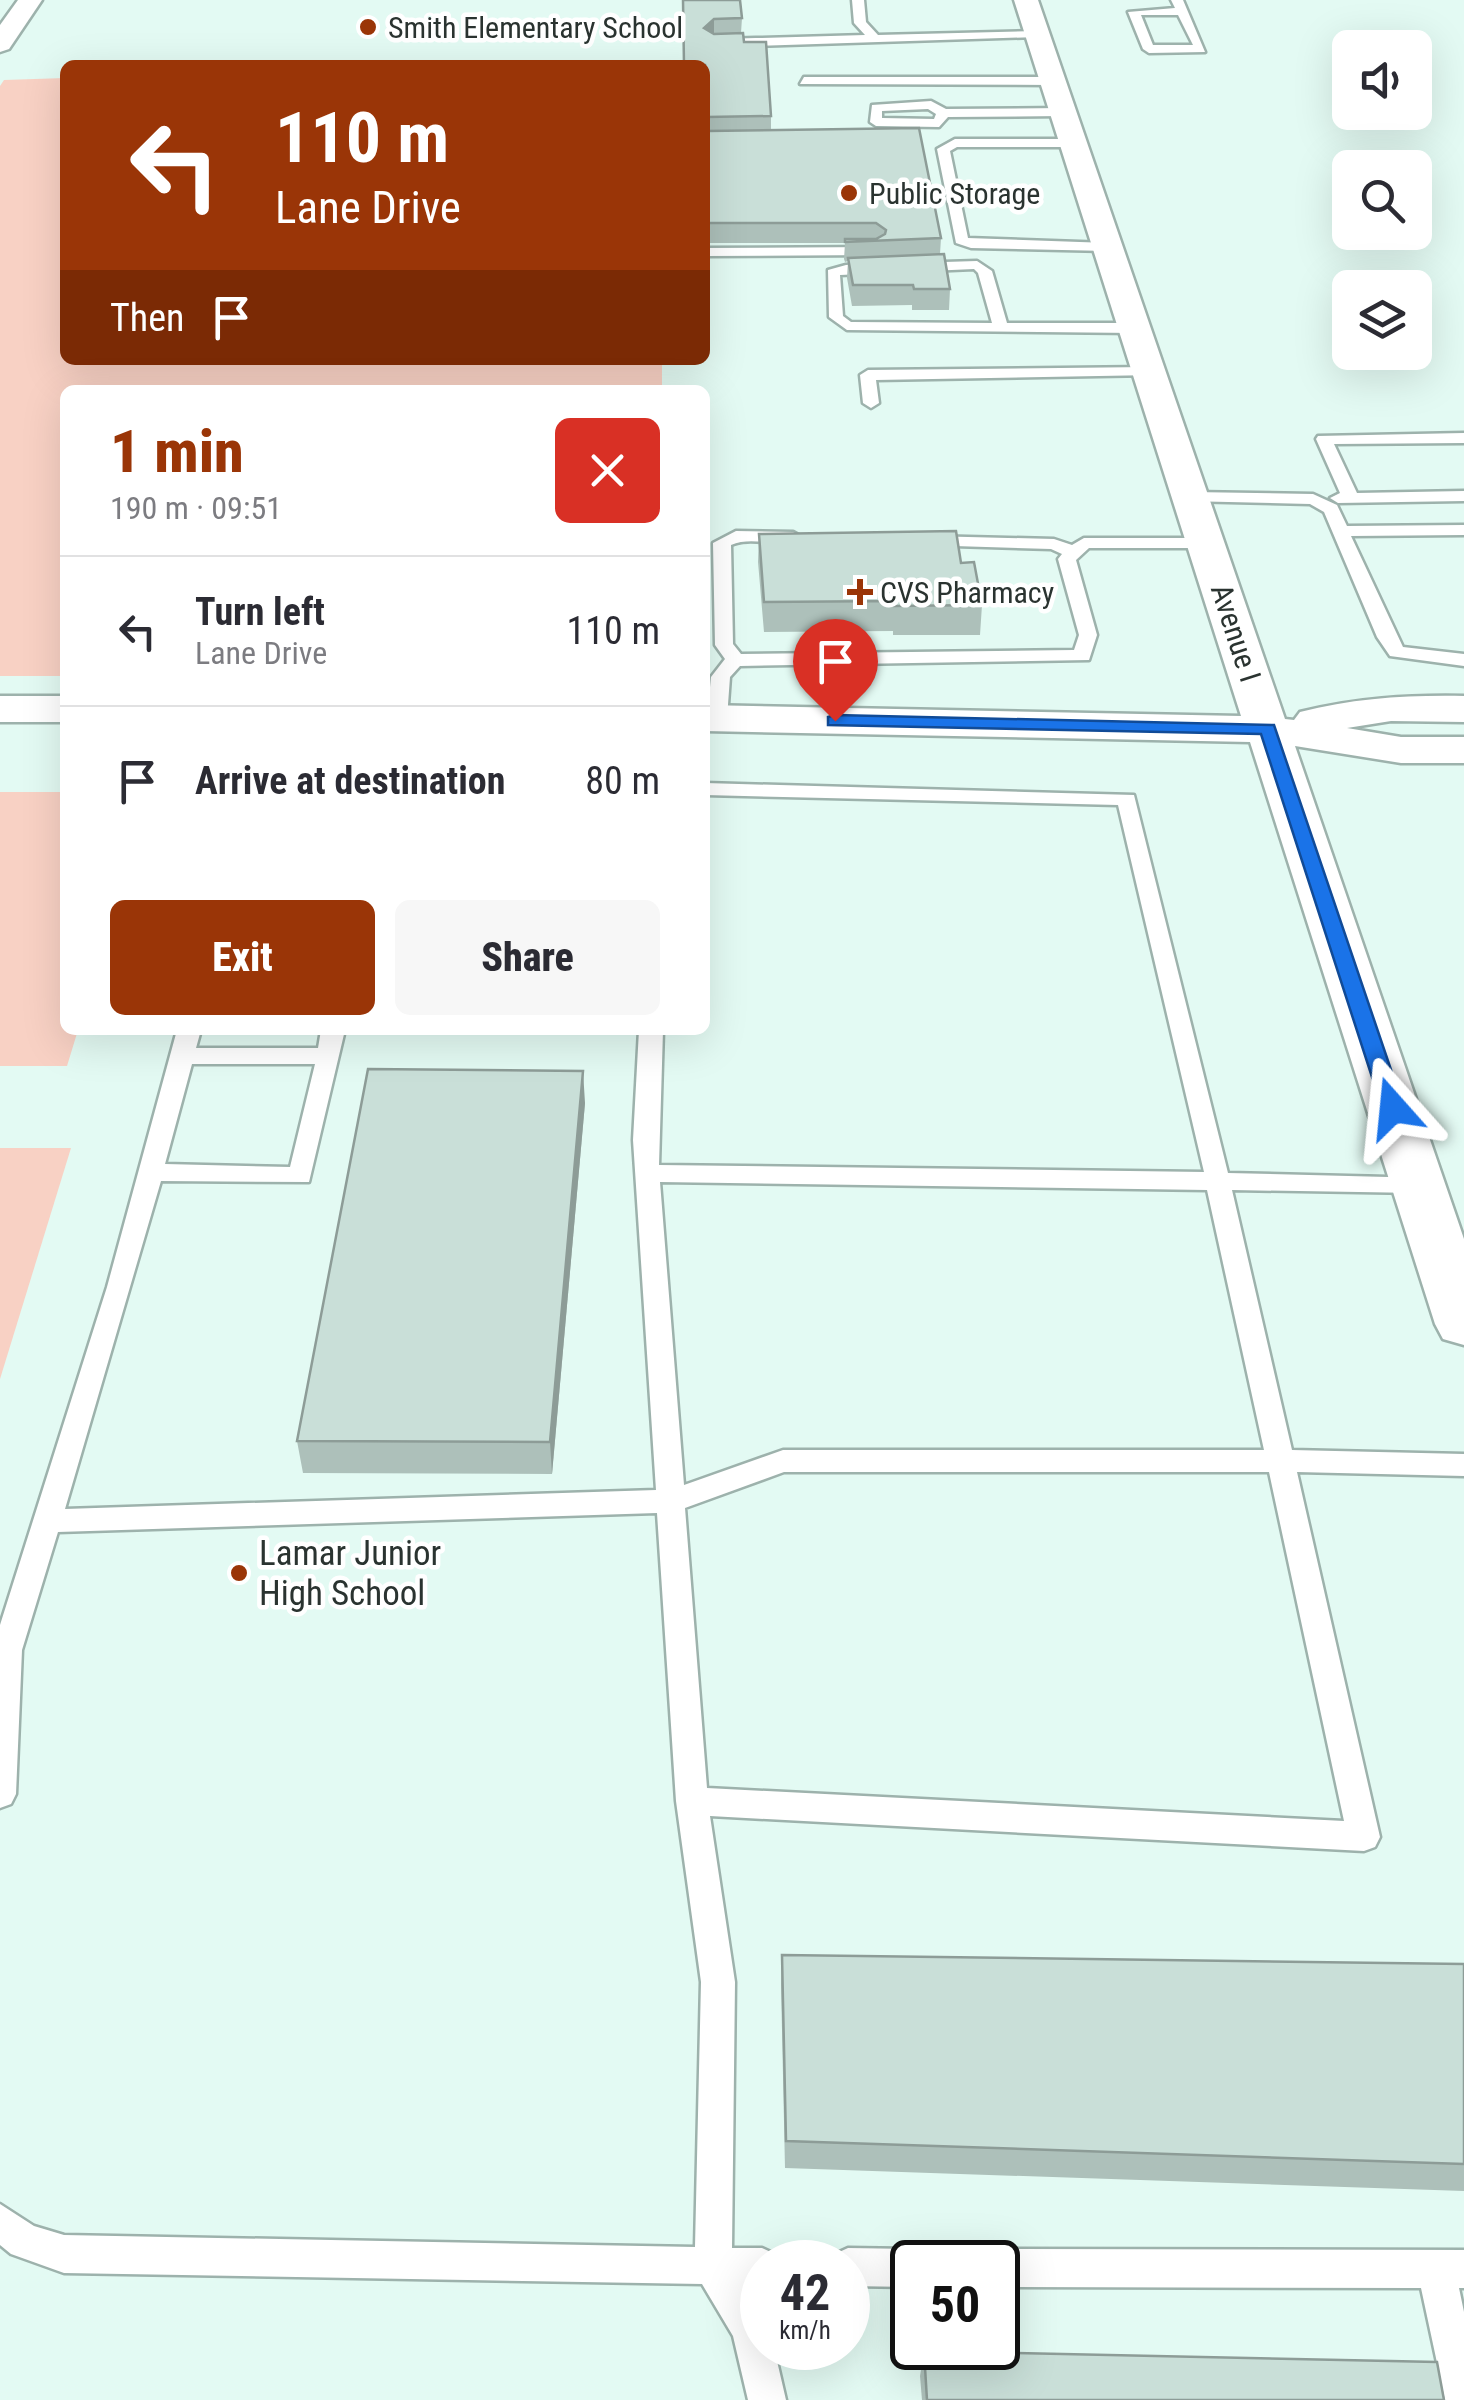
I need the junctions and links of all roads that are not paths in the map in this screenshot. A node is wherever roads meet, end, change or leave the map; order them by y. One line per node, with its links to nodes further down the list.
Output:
1 (30, 0): 7 (main road)
2 (858, 0): 5 (lane)
3 (1180, 6): 3 (lane)
4 (1031, 17): 5 (lane); 9 (main road, Avenue I)
5 (874, 38): 6 (lane)
6 (714, 43)
7 (0, 44)
8 (804, 80): 9 (lane)
9 (1063, 112): 10 (lane); 12 (lane); 14 (main road, Avenue I)
10 (943, 113): 10 (lane)
11 (924, 140): 12 (lane)
12 (950, 146): 13 (lane)
13 (953, 247): 14 (lane); 15 (lane)
14 (1108, 247): 17 (main road, Avenue I)
15 (710, 252)
16 (1001, 327): 16 (lane); 17 (lane)
17 (1134, 328): 18 (main road, Avenue I)
18 (1150, 372): 19 (lane); 22 (main road, Avenue I)
19 (871, 403)
20 (1464, 438): 24 (lane)
21 (1464, 496): 24 (lane)
22 (1191, 497): 23 (lane); 29 (main road, Avenue I)
23 (1313, 498): 24 (lane); 26 (lane)
24 (1351, 498)
25 (1464, 530): 26 (lane)
26 (1340, 531): 32 (lane)
27 (811, 539): 31 (lane)
28 (902, 541): 30 (lane)
29 (1206, 543): 30 (lane); 37 (main road, Avenue I)
30 (1071, 551): 31 (lane)
31 (736, 660): 36 (lane)
32 (1464, 660)
33 (0, 708): 34 (main road)
34 (60, 709)
35 (1464, 709): 37 (main road)
36 (711, 718): 37 (main road)
37 (1268, 729): 38 (main road); 47 (main road, Avenue I)
38 (1464, 750)
39 (710, 789): 46 (lane)
40 (332, 1035): 43 (lane)
41 (652, 1035): 45 (lane)
42 (186, 1043): 43 (lane); 44 (lane)
43 (328, 1056): 44 (lane)
44 (150, 1172): 52 (lane)
45 (648, 1172): 46 (lane); 51 (lane)
46 (1218, 1181): 47 (lane); 49 (lane)
47 (1418, 1184): 48 (main road, Avenue I)
48 (1464, 1324)
49 (1280, 1461): 50 (lane); 51 (lane); 54 (lane)
50 (1464, 1466)
51 (672, 1502): 52 (lane); 54 (lane)
52 (50, 1521): 53 (lane)
53 (0, 1794)
54 (692, 1801): 56 (lane)
55 (0, 2222): 56 (lane)
56 (713, 2267): 57 (lane); 60 (lane)
57 (740, 2267)
58 (1020, 2268): 59 (lane)
59 (1450, 2269): 61 (lane)
60 (767, 2400)
61 (1464, 2400)

